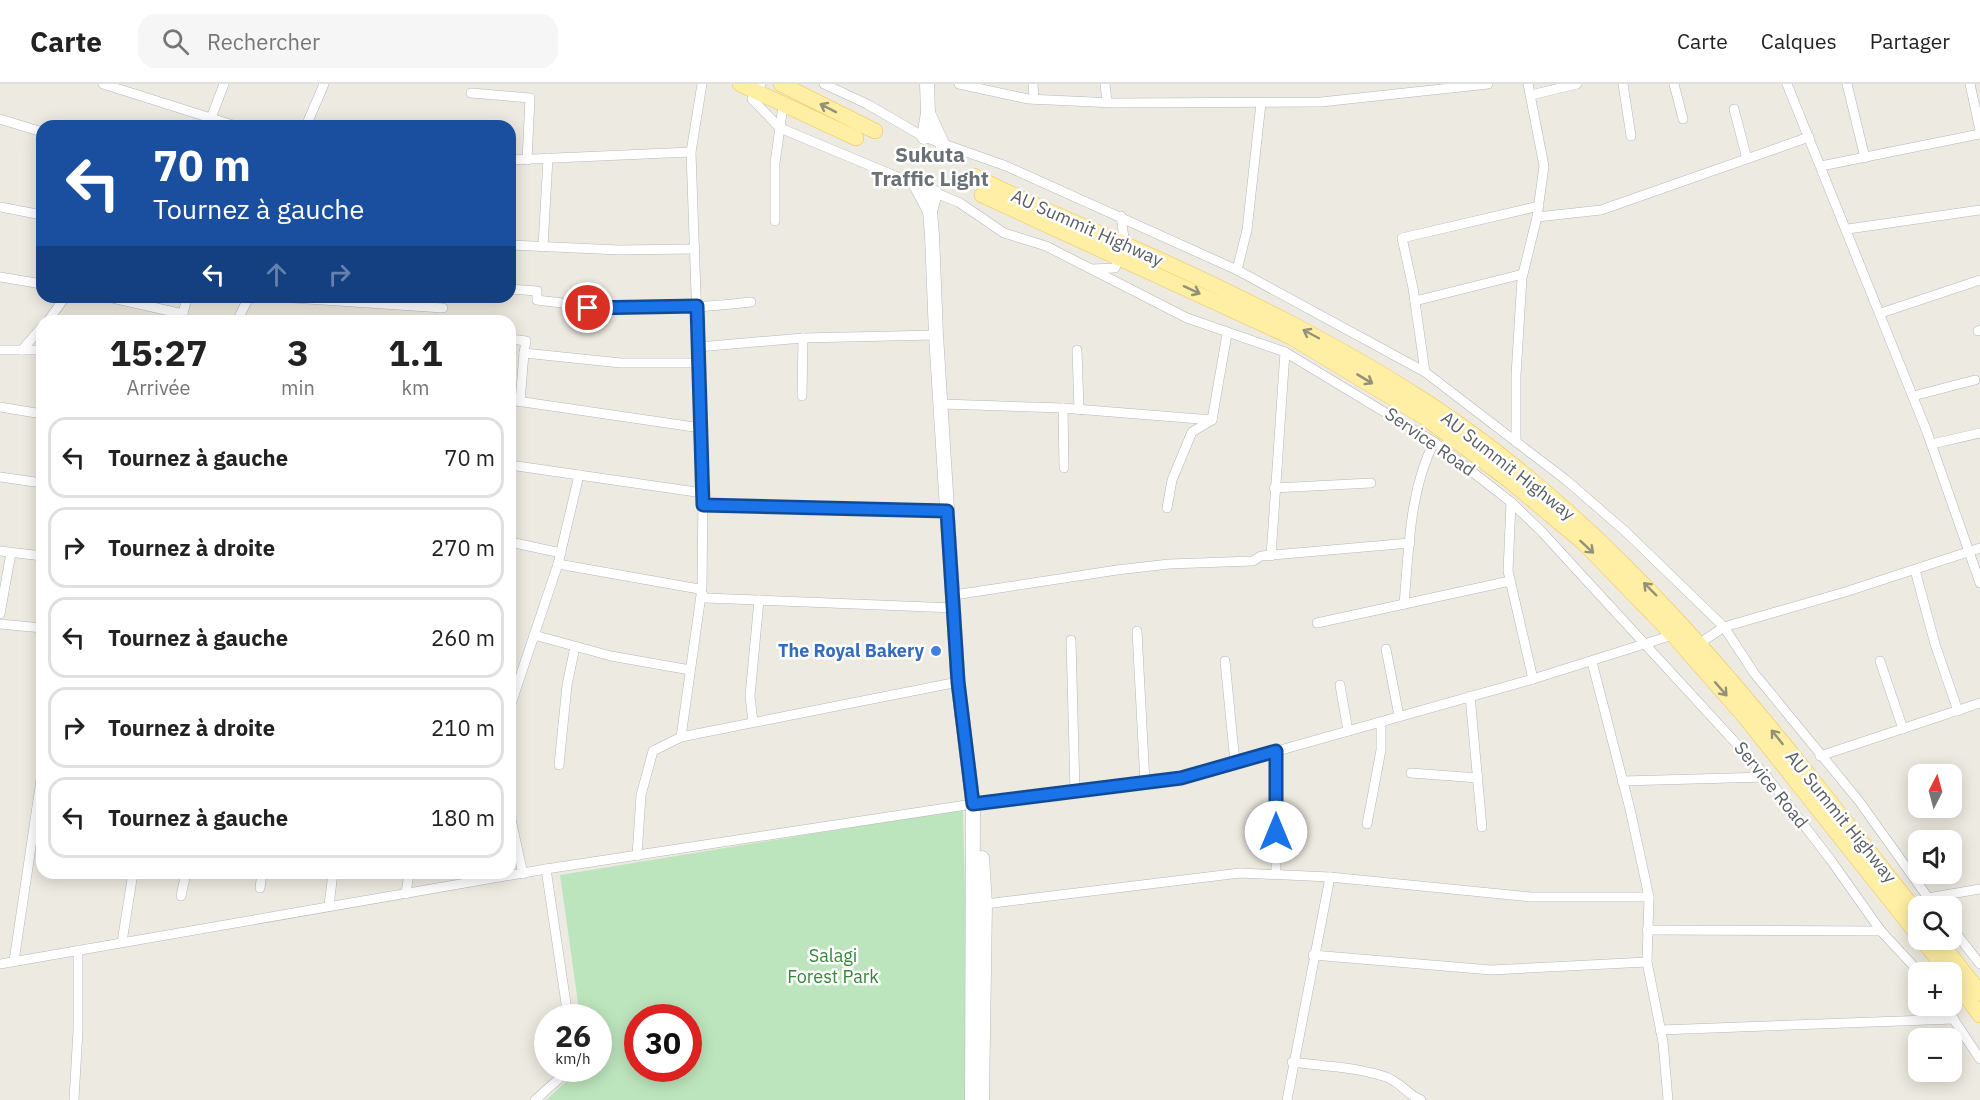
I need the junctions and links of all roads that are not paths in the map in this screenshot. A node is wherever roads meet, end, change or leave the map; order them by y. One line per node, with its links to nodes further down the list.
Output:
1 (103, 84): 32 (street)
2 (224, 84): 33 (street)
3 (312, 84): 20 (street)
4 (702, 84): 44 (street)
5 (740, 84): 21 (main road)
6 (782, 84): 37 (main road, one-way to 6)
7 (824, 84): 41 (street)
8 (927, 84): 29 (street)
9 (959, 84): 24 (street)
10 (1033, 84): 24 (street)
11 (1105, 84): 25 (street)
12 (1488, 84): 26 (street)
13 (1528, 84): 23 (street)
14 (1577, 84): 23 (street)
15 (1625, 84): 40 (street)
16 (1674, 84): 31 (street)
17 (1787, 84): 42 (street)
18 (1847, 84): 46 (street)
19 (1970, 84): 38 (street)
20 (323, 86): 34 (street)
21 (759, 88): 27 (main road); 35 (street)
22 (471, 93): 49 (street)
23 (1531, 96): 55 (street)
24 (1034, 99): 25 (street)
25 (1107, 102): 26 (street)
26 (1261, 103): 70 (street)
27 (783, 106): 35 (street); 39 (main road)
28 (1734, 109): 47 (street)
29 (928, 113): 41 (street); 43 (street)
30 (0, 119): 36 (street)
31 (1683, 119)
32 (203, 120)
33 (210, 120)
34 (309, 120)
35 (780, 128): 52 (street, Service Road); 62 (street)
36 (36, 130)
37 (875, 131)
38 (1980, 132): 46 (street)
39 (850, 135)
40 (1631, 136)
41 (924, 137): 43 (street)
42 (1809, 137): 47 (street); 50 (street)
43 (943, 146): 60 (street)
44 (691, 152): 45 (street); 67 (street)
45 (548, 158): 49 (street); 66 (street)
46 (1865, 158): 50 (street)
47 (1747, 159): 61 (street)
48 (516, 160): 49 (street)
49 (527, 160)
50 (1821, 166): 63 (street)
51 (974, 176): 65 (main road, AU Summit Highway)
52 (916, 185): 53 (street, Service Road); 58 (street)
53 (935, 193): 58 (street); 69 (street, Service Road)
54 (981, 195): 68 (main road, AU Summit Highway)
55 (1539, 206): 61 (street); 76 (street)
56 (0, 207): 59 (street)
57 (1980, 210): 63 (street)
58 (930, 211): 86 (street)
59 (36, 214)
60 (1121, 216): 65 (street); 70 (street)
61 (1537, 217): 71 (street)
62 (775, 221)
63 (1848, 229): 83 (street)
64 (516, 245): 66 (street)
65 (1125, 245): 68 (street); 152 (main road, AU Summit Highway, one-way to 65)
66 (543, 247): 67 (street)
67 (695, 249): 81 (street)
68 (1119, 260): 69 (street); 150 (main road, AU Summit Highway, one-way to 150)
69 (1090, 269): 85 (street, Service Road)
70 (1237, 270): 97 (street)
71 (1523, 274): 76 (street); 111 (street)
72 (0, 277): 74 (street)
73 (1980, 280): 83 (street)
74 (36, 283)
75 (516, 289): 81 (street)
76 (1415, 301): 97 (street)
77 (751, 302): 81 (street)
78 (134, 303): 79 (street)
79 (186, 303)
80 (368, 303): 82 (street)
81 (697, 306): 89 (street)
82 (443, 308)
83 (1881, 313): 101 (street)
84 (36, 334): 90 (street)
85 (1227, 334): 93 (street, Service Road); 108 (street)
86 (936, 335): 87 (street); 103 (street)
87 (803, 338): 89 (street); 100 (street)
88 (516, 340): 95 (street)
89 (698, 346): 96 (street)
90 (22, 350): 91 (street); 94 (street)
91 (36, 350)
92 (1077, 350): 106 (street)
93 (1285, 352): 112 (street, Service Road); 120 (street)
94 (1, 353)
95 (524, 353): 96 (street); 99 (street)
96 (699, 363): 109 (street)
97 (1425, 372): 111 (street)
98 (1975, 380): 101 (street)
99 (516, 396)
100 (802, 396)
101 (1913, 396): 113 (street)
102 (516, 401): 109 (street)
103 (942, 405): 105 (street); 125 (street)
104 (0, 407): 107 (street)
105 (1063, 408): 106 (street); 115 (street)
106 (1079, 410): 108 (street)
107 (36, 413)
108 (1212, 420): 124 (street)
109 (701, 428): 121 (street)
110 (1980, 434): 113 (street)
111 (1516, 441): 147 (street)
112 (1434, 442): 122 (street, Service Road); 127 (street)
113 (1932, 444): 130 (street)
114 (516, 466): 116 (street)
115 (1064, 468)
116 (579, 476): 121 (street); 132 (street)
117 (0, 477): 118 (street)
118 (36, 482)
119 (1371, 483): 120 (street)
120 (1274, 488): 134 (street)
121 (703, 493): 123 (street)
122 (1511, 502): 137 (street); 153 (street, Service Road)
123 (703, 505): 125 (street); 139 (street)
124 (1167, 508)
125 (947, 511): 141 (street)
126 (516, 543): 132 (street)
127 (1410, 543): 134 (street); 142 (street)
128 (1980, 548): 130 (street)
129 (0, 551): 131 (street)
130 (1970, 551): 136 (street); 138 (street)
131 (10, 552): 133 (street); 143 (street)
132 (561, 553): 135 (street)
133 (36, 555)
134 (1270, 556): 141 (street)
135 (558, 564): 139 (street); 149 (street)
136 (1915, 570): 147 (street); 166 (street)
137 (1510, 581): 142 (street); 160 (street)
138 (1980, 583)
139 (701, 593): 140 (street); 159 (street)
140 (759, 600): 141 (street); 169 (street)
141 (954, 601): 161 (street)
142 (1404, 604): 144 (street)
143 (0, 614)
144 (1317, 623)
145 (0, 624): 146 (street)
146 (36, 627)
147 (1724, 627): 152 (street); 174 (street)
148 (1137, 631): 181 (street)
149 (534, 635): 154 (street); 163 (street)
150 (1673, 635): 153 (street); 212 (main road, AU Summit Highway, one-way to 212)
151 (1071, 640): 182 (street)
152 (1700, 643): 209 (main road, AU Summit Highway, one-way to 152)
153 (1648, 645): 157 (street); 178 (street, Service Road)
154 (576, 647): 159 (street); 176 (street)
155 (1386, 649): 167 (street)
156 (1225, 662): 175 (street)
157 (1592, 662): 160 (street); 180 (street)
158 (1880, 662): 170 (street)
159 (690, 670): 172 (street)
160 (1533, 679): 164 (street)
161 (958, 682): 169 (street); 183 (street)
162 (1340, 686): 171 (street)
163 (516, 689)
164 (1470, 696): 167 (street); 179 (street)
165 (1980, 703): 166 (street)
166 (1958, 711): 170 (street)
167 (1399, 716): 168 (street)
168 (1381, 722): 171 (street); 185 (street)
169 (753, 723): 172 (street)
170 (1903, 729): 174 (street)
171 (1348, 731): 173 (street)
172 (681, 737): 190 (street)
173 (1276, 751): 175 (street); 192 (street)
174 (1820, 756): 206 (street)
175 (1234, 763): 181 (street)
176 (559, 765)
177 (1411, 773): 179 (street)
178 (1767, 777): 180 (street); 214 (street, Service Road)
179 (1478, 778): 186 (street)
180 (1622, 781): 208 (street)
181 (1145, 783): 182 (street)
182 (1075, 791): 183 (street)
183 (973, 804): 190 (street); 210 (street); 239 (street)
184 (36, 809): 187 (street)
185 (1367, 824)
186 (1482, 827)
187 (31, 840): 188 (street); 221 (street)
188 (36, 841)
189 (516, 842): 193 (street)
190 (637, 856): 191 (street)
191 (546, 869): 193 (street); 229 (street)
192 (1276, 873): 195 (street); 210 (street)
193 (523, 874): 194 (street)
194 (516, 875)
195 (1330, 877): 208 (street); 220 (street)
196 (132, 879): 216 (street)
197 (185, 879): 205 (street)
198 (261, 879): 202 (street)
199 (332, 879): 211 (street)
200 (408, 879): 204 (street)
201 (494, 879): 204 (street)
202 (260, 888)
203 (1980, 889): 207 (street)
204 (406, 894): 211 (street)
205 (182, 896)
206 (1927, 896)
207 (1954, 896)
208 (1649, 897): 213 (street)
209 (1908, 902)
210 (985, 904): 240 (street)
211 (329, 905): 216 (street)
212 (1908, 922)
213 (1647, 930): 214 (street); 222 (street)
214 (1881, 932): 223 (street, Service Road)
215 (1962, 941): 226 (street)
216 (122, 942): 217 (street)
217 (78, 950): 221 (street); 237 (street)
218 (1931, 950): 224 (main road)
219 (1947, 950): 228 (main road)
220 (1313, 955): 222 (street); 235 (street)
221 (14, 961): 225 (street)
222 (1647, 962): 233 (street)
223 (1910, 962)
224 (1940, 962)
225 (0, 964)
226 (1980, 964)
227 (1962, 991): 230 (main road)
228 (1980, 993)
229 (566, 1004)
230 (1980, 1015)
231 (1952, 1016): 232 (street)
232 (1954, 1019): 233 (street); 234 (street)
233 (1660, 1030): 243 (street)
234 (1980, 1059)
235 (1292, 1062): 241 (street); 242 (street)
236 (555, 1082): 238 (street)
237 (74, 1100)
238 (535, 1100)
239 (972, 1100)
240 (982, 1100)
241 (1287, 1100)
242 (1422, 1100)
243 (1668, 1100)

